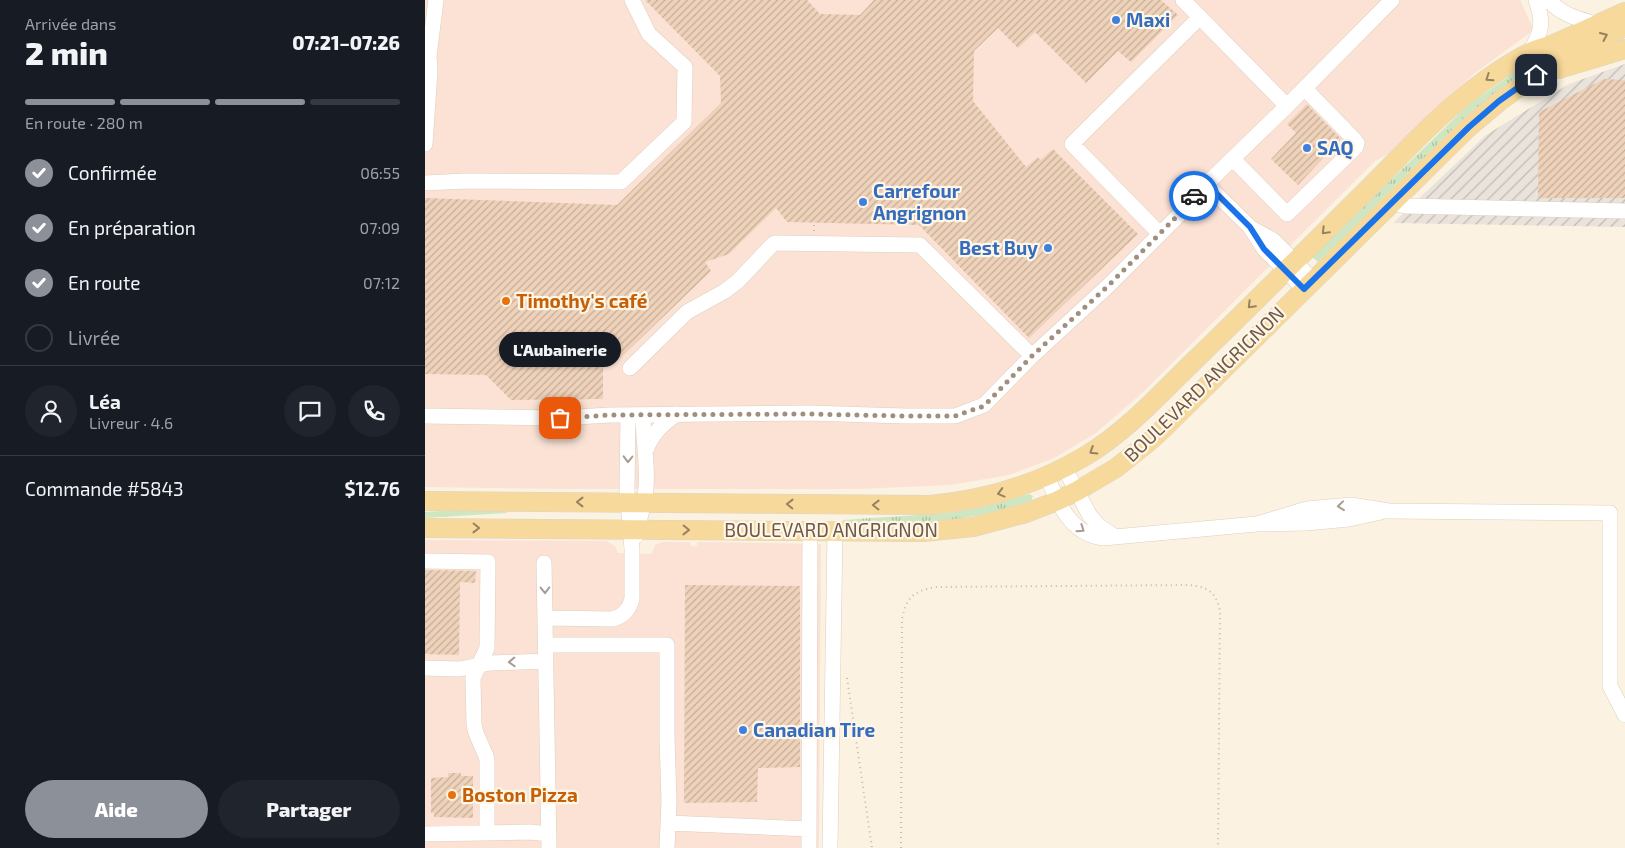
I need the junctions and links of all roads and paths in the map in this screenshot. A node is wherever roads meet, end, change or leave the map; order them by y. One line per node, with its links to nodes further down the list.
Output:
1 (436, 0): 13 (street)
2 (632, 0): 19 (street)
3 (1183, 0): 8 (street)
4 (1392, 0): 15 (street)
5 (1535, 0): 12 (street)
6 (1549, 0): 9 (street)
7 (1625, 12): 9 (main road, BOULEVARD ANGRIGNON)
8 (1200, 17): 16 (street); 24 (street)
9 (1596, 24): 12 (main road, BOULEVARD ANGRIGNON)
10 (1625, 27): 14 (main road, BOULEVARD ANGRIGNON, one-way to 10)
11 (1625, 49): 14 (main road)
12 (1530, 52): 26 (main road, BOULEVARD ANGRIGNON, one-way to 26)
13 (427, 63): 17 (street)
14 (1536, 75): 21 (main road, BOULEVARD ANGRIGNON)
15 (1306, 88): 16 (street); 18 (street)
16 (1287, 106): 18 (street)
17 (425, 144)
18 (1233, 159): 20 (street)
19 (425, 183)
20 (1207, 184): 24 (street); 26 (street)
21 (1393, 200): 22 (street); 27 (main road, BOULEVARD ANGRIGNON)
22 (1625, 211)
23 (814, 223): 25 (path)
24 (1160, 234): 28 (street)
25 (814, 235)
26 (1290, 266): 27 (street); 34 (main road, BOULEVARD ANGRIGNON, one-way to 34)
27 (1309, 284): 36 (main road, BOULEVARD ANGRIGNON)
28 (1032, 356): 29 (street); 30 (street)
29 (630, 368)
30 (677, 414): 31 (street); 33 (street)
31 (635, 415): 32 (street); 33 (street); 39 (street, one-way to 39)
32 (425, 416)
33 (646, 450): 39 (street)
34 (1065, 467): 35 (main road, BOULEVARD ANGRIGNON); 36 (street)
35 (1047, 476): 38 (street); 39 (main road, BOULEVARD ANGRIGNON, one-way to 39)
36 (1077, 492): 38 (main road, BOULEVARD ANGRIGNON); 44 (street)
37 (425, 501): 39 (main road, BOULEVARD ANGRIGNON, one-way to 37)
38 (1057, 501): 43 (main road, BOULEVARD ANGRIGNON); 44 (street, one-way to 44)
39 (636, 503): 41 (street)
40 (425, 528): 41 (main road, BOULEVARD ANGRIGNON, one-way to 41)
41 (634, 529): 42 (main road, BOULEVARD ANGRIGNON, one-way to 42); 47 (street)
42 (810, 531): 43 (main road, BOULEVARD ANGRIGNON); 55 (street)
43 (835, 532): 61 (street)
44 (1115, 537): 53 (street)
45 (425, 561): 50 (street)
46 (544, 563): 47 (street, one-way to 47)
47 (546, 618): 48 (street)
48 (546, 645): 49 (street); 54 (street)
49 (546, 661): 50 (street, one-way to 50); 58 (street)
50 (478, 666): 51 (street); 56 (street)
51 (425, 668)
52 (845, 671): 62 (path)
53 (1625, 715)
54 (668, 823): 55 (street); 59 (street)
55 (809, 829): 60 (street)
56 (487, 833): 57 (street); 58 (street)
57 (425, 834)
58 (549, 841)
59 (667, 848)
60 (809, 848)
61 (830, 848)
62 (872, 848)
63 (901, 848): 64 (path)
64 (1218, 848)

